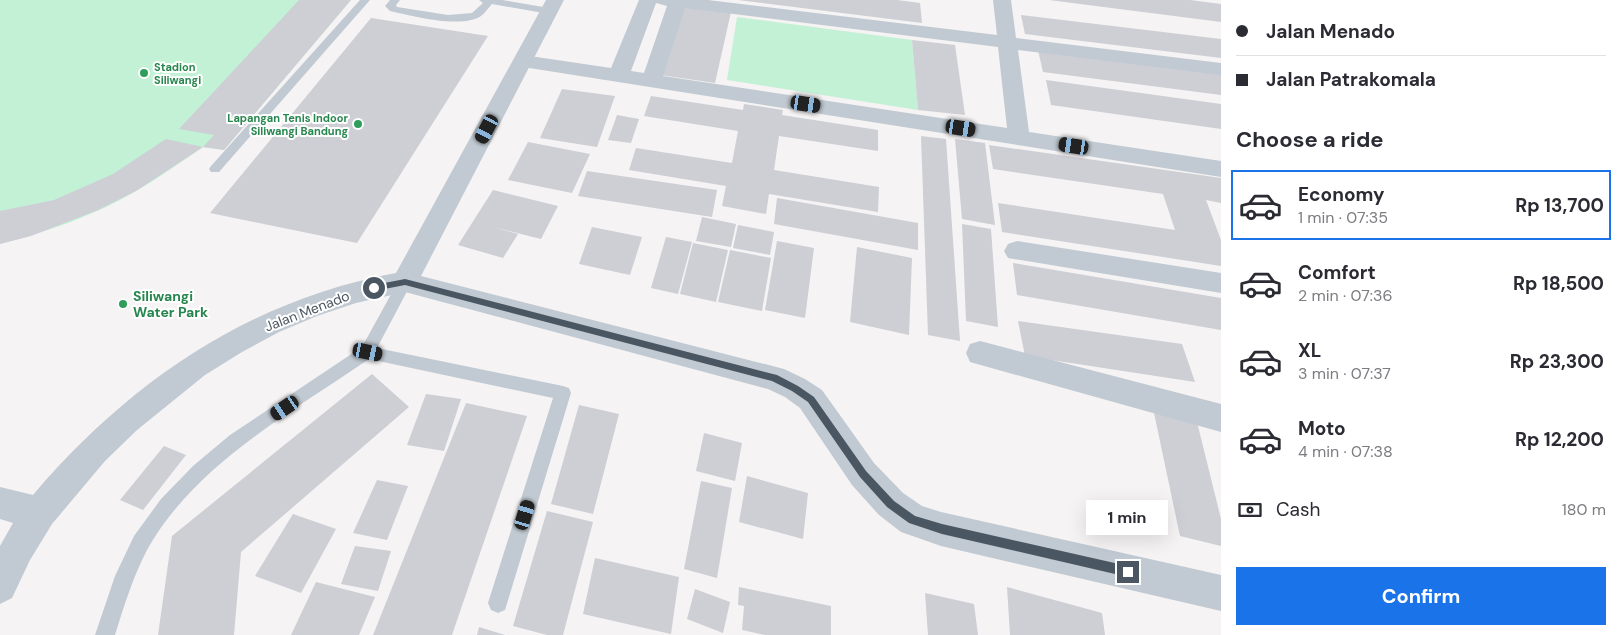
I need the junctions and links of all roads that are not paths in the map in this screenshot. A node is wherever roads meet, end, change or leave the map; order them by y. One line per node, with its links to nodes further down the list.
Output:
1 (365, 0): 14 (lane)
2 (395, 0): 3 (lane)
3 (487, 0): 7 (lane)
4 (648, 0): 11 (street)
5 (1002, 0): 8 (street)
6 (668, 1): 8 (street); 12 (street)
7 (552, 6): 9 (street)
8 (1008, 43): 10 (street); 13 (street)
9 (523, 61): 11 (street); 17 (street)
10 (1221, 69)
11 (619, 76): 12 (street)
12 (652, 80): 13 (street)
13 (1019, 138): 15 (street)
14 (214, 169)
15 (1221, 169)
16 (1017, 251): 18 (street)
17 (405, 282): 19 (lane); 23 (street, Jalan Menado); 25 (street)
18 (1221, 283)
19 (368, 352): 26 (lane); 27 (lane)
20 (980, 353): 21 (street)
21 (1221, 418)
22 (0, 503): 23 (street)
23 (39, 514): 24 (street, Jalan Menado)
24 (0, 586)
25 (1221, 593)
26 (498, 603)
27 (105, 635)

